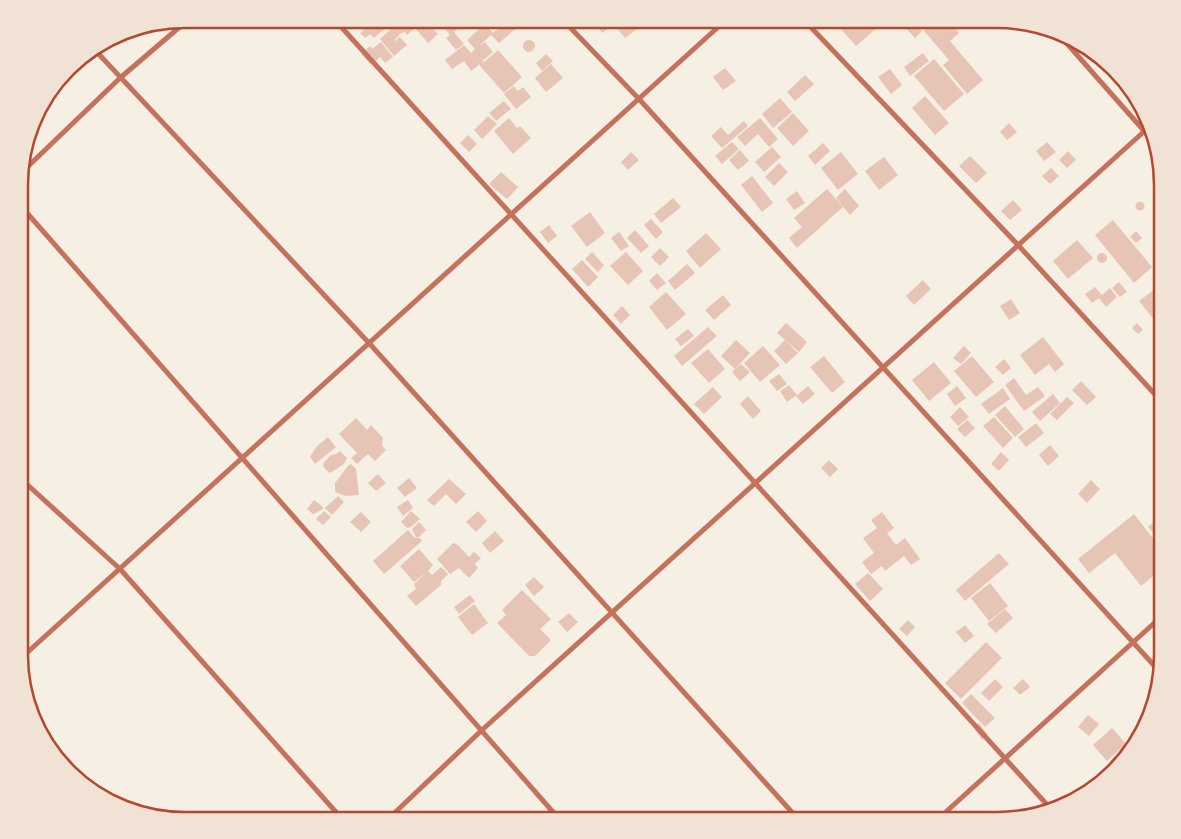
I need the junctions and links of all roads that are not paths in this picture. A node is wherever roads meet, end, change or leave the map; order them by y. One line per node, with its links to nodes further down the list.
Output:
1 (178, 28): 8 (street)
2 (342, 28): 13 (street)
3 (571, 28): 9 (street)
4 (717, 28): 9 (street)
5 (812, 28): 14 (street)
6 (1069, 45): 10 (street)
7 (98, 53): 8 (street)
8 (120, 78): 11 (street); 15 (street)
9 (639, 98): 13 (street); 16 (street)
10 (1144, 131): 14 (street)
11 (29, 166)
12 (27, 212): 18 (street)
13 (511, 214): 15 (street); 19 (street)
14 (1018, 245): 16 (street); 17 (street)
15 (369, 344): 18 (street); 22 (street)
16 (883, 368): 19 (street); 24 (street)
17 (1153, 392)
18 (242, 457): 21 (street); 27 (street)
19 (755, 484): 22 (street); 28 (street)
20 (28, 485): 21 (street)
21 (120, 569): 25 (street); 30 (street)
22 (612, 613): 27 (street); 33 (street)
23 (1153, 624): 24 (street)
24 (1134, 642): 26 (street); 28 (street)
25 (28, 652)
26 (1153, 664)
27 (482, 730): 31 (street); 32 (street)
28 (1006, 759): 29 (street); 34 (street)
29 (1046, 803)
30 (335, 811)
31 (397, 811)
32 (553, 811)
33 (792, 812)
34 (946, 812)

